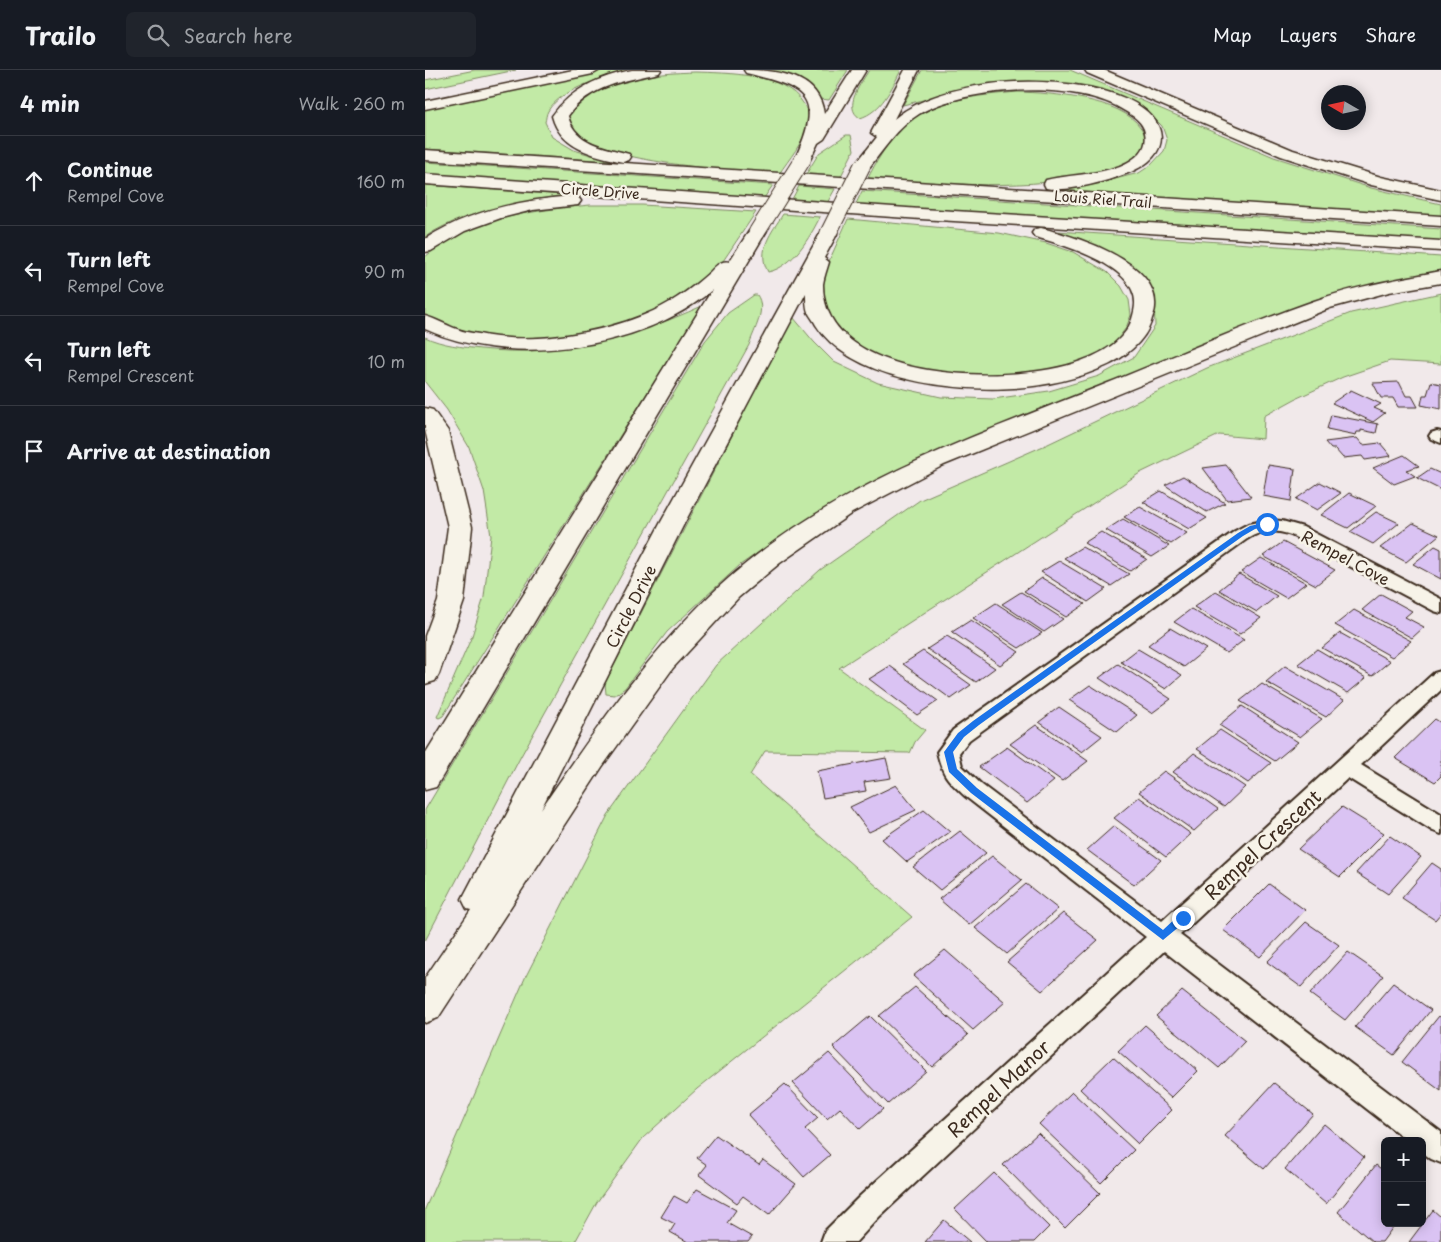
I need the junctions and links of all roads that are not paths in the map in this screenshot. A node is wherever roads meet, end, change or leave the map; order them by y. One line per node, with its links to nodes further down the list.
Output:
1 (593, 70): 7 (highway)
2 (654, 70): 11 (highway)
3 (751, 70): 9 (highway)
4 (859, 70): 9 (highway)
5 (912, 70): 10 (highway)
6 (1092, 70): 14 (highway)
7 (425, 105)
8 (425, 155): 11 (highway, Circle Drive)
9 (803, 159): 18 (highway, bridge)
10 (862, 166): 13 (highway); 19 (highway, Circle Drive, bridge)
11 (765, 178): 13 (highway, Louis Riel Trail)
12 (425, 179): 15 (highway, Circle Drive)
13 (825, 181): 17 (highway, Louis Riel Trail)
14 (1441, 196)
15 (757, 204): 16 (highway, Circle Drive); 21 (highway)
16 (921, 214): 19 (highway); 20 (highway, Louis Riel Trail)
17 (1441, 221)
18 (757, 232): 23 (highway); 29 (highway)
19 (828, 234): 32 (highway, Circle Drive)
20 (1441, 246)
21 (425, 247)
22 (1441, 277): 32 (highway)
23 (425, 322)
24 (425, 415): 26 (highway)
25 (1441, 607): 31 (street, Rempel Cove)
26 (425, 674)
27 (1441, 678): 28 (street, Rempel Crescent)
28 (1346, 766): 30 (street); 31 (street, Rempel Crescent)
29 (425, 779)
30 (1441, 825)
31 (1163, 936): 33 (street); 34 (street, Rempel Manor)
32 (425, 1006)
33 (1441, 1149)
34 (836, 1242)

